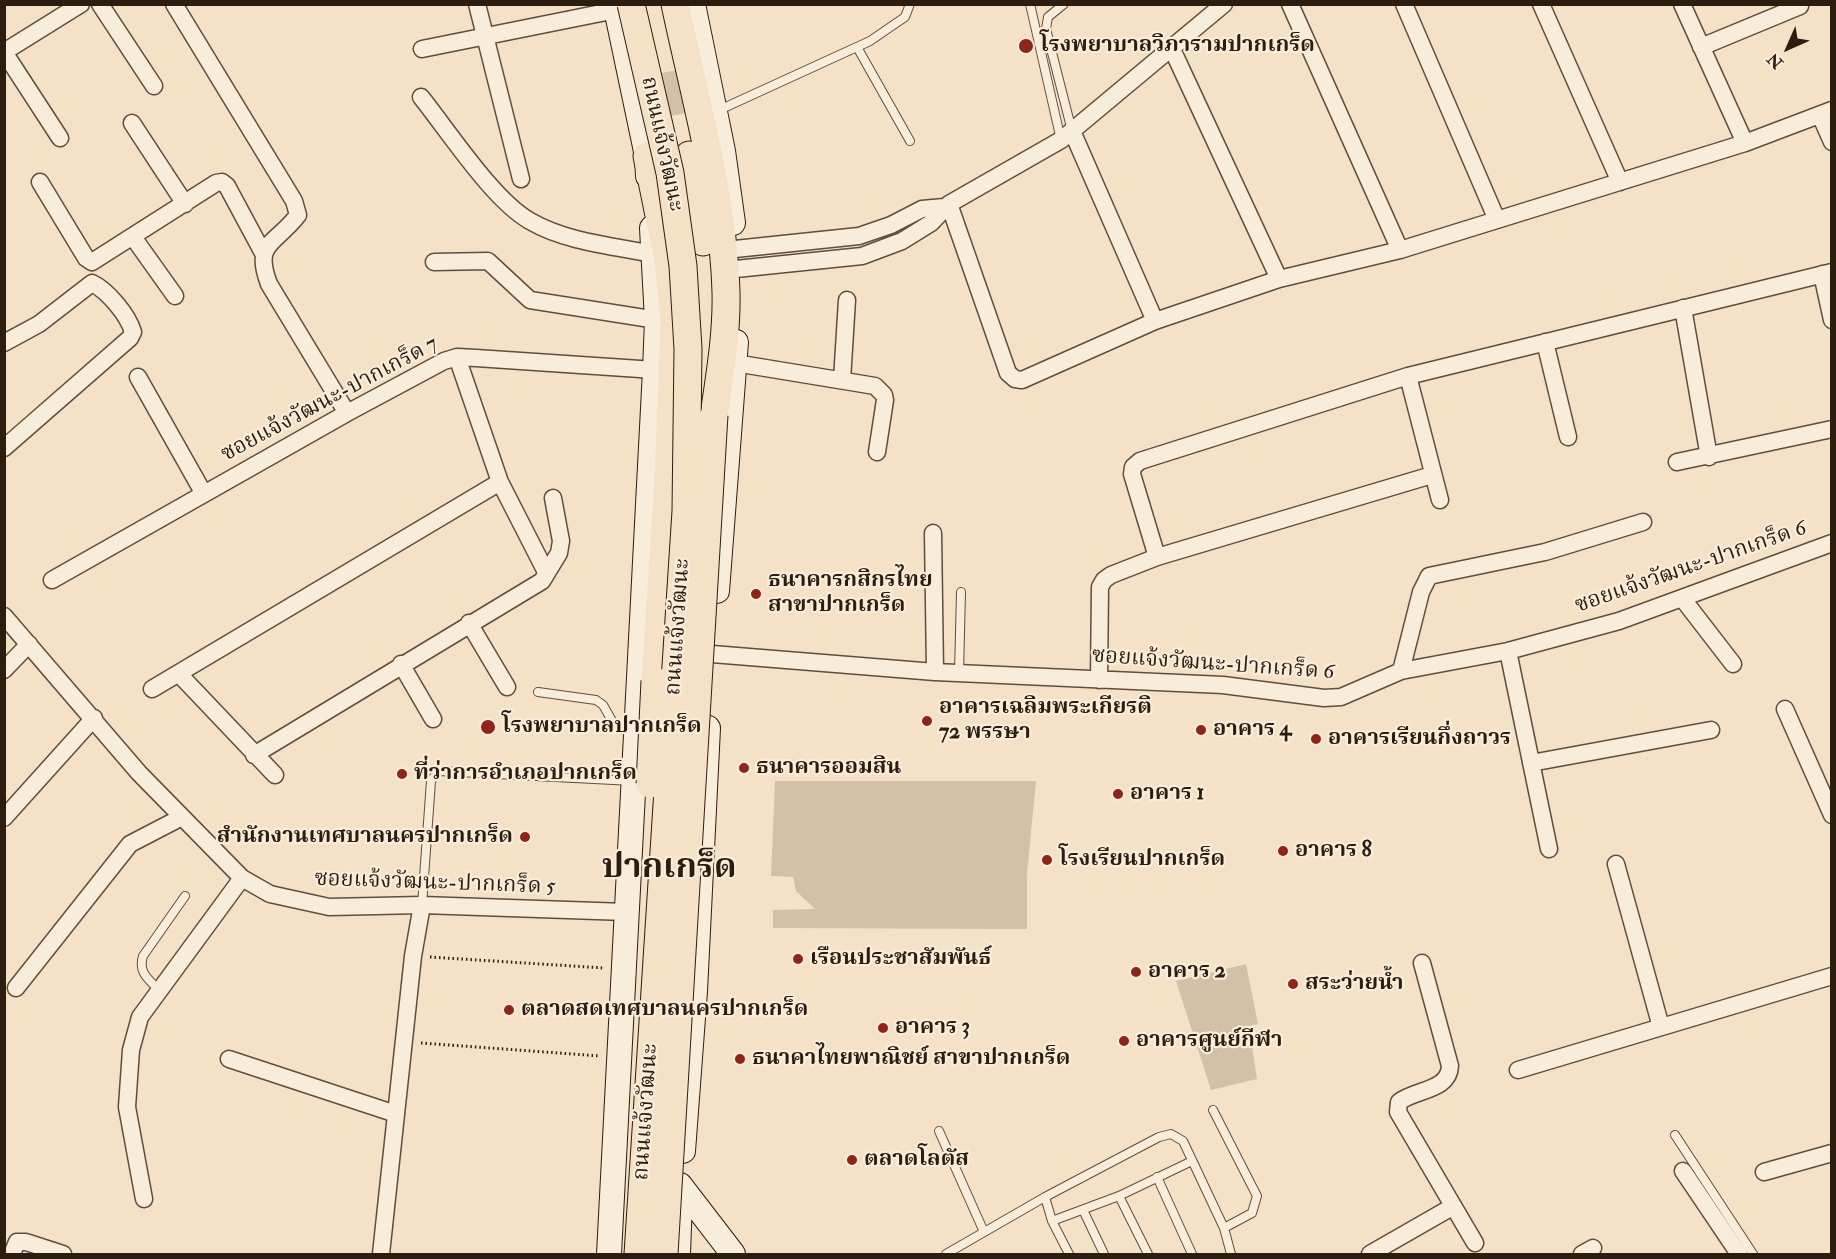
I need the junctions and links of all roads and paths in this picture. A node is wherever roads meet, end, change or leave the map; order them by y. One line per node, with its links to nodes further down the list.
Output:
1 (100, 4): 23 (street)
2 (174, 4): 42 (street)
3 (477, 4): 18 (street)
4 (657, 4): 63 (main road, ถนนแจ้งวัฒนะ)
5 (675, 4): 63 (main road)
6 (693, 4): 25 (main road, ถนนแจ้งวัฒนะ)
7 (910, 4): 20 (lane)
8 (1029, 4): 28 (lane)
9 (1064, 4): 28 (lane)
10 (1224, 4): 22 (street)
11 (1290, 4): 41 (street)
12 (1404, 4): 39 (street)
13 (1541, 4): 36 (street)
14 (1682, 4): 19 (street)
15 (76, 6): 29 (street)
16 (621, 6): 18 (street); 33 (main road, ถนนแจ้งวัฒนะ); 153 (main road, ถนนแจ้งวัฒนะ, bridge)
17 (1800, 6): 19 (street)
18 (483, 37): 21 (street); 34 (street)
19 (1701, 46): 32 (street)
20 (857, 47): 25 (lane); 30 (lane)
21 (422, 49)
22 (1172, 49): 28 (street); 47 (street)
23 (154, 86)
24 (422, 97): 43 (street)
25 (715, 112): 44 (main road, ถนนแจ้งวัฒนะ)
26 (1826, 112): 31 (street); 32 (street)
27 (132, 123): 37 (street)
28 (1067, 135): 38 (street); 53 (street)
29 (60, 138)
30 (910, 141)
31 (1832, 142)
32 (1745, 143): 36 (street)
33 (647, 156): 43 (main road, ถนนแจ้งวัฒนะ); 152 (main road, bridge)
34 (521, 179)
35 (40, 182): 40 (street)
36 (1620, 182): 39 (street)
37 (184, 204): 40 (street); 42 (street)
38 (947, 205): 44 (street); 53 (street)
39 (1497, 220): 41 (street)
40 (133, 237): 48 (street)
41 (1400, 250): 47 (street)
42 (263, 253): 62 (street)
43 (654, 254): 51 (main road, ถนนแจ้งวัฒนะ)
44 (735, 259): 57 (main road, ถนนแจ้งวัฒนะ)
45 (434, 262): 51 (street)
46 (1827, 273): 50 (street); 52 (street)
47 (1279, 279): 53 (street)
48 (175, 296)
49 (847, 300): 61 (street)
50 (1683, 308): 54 (street); 68 (street)
51 (657, 320): 58 (main road, ถนนแจ้งวัฒนะ)
52 (1832, 320)
53 (1155, 321)
54 (1545, 342): 59 (street); 65 (street)
55 (4, 343): 66 (street)
56 (457, 357): 58 (street, ซอยแจ้งวัฒนะ-ปากเกร็ด 7); 62 (street, ซอยแจ้งวัฒนะ-ปากเกร็ด 7); 71 (street)
57 (735, 363): 61 (street); 87 (main road, ถนนแจ้งวัฒนะ)
58 (655, 370): 103 (main road, ถนนแจ้งวัฒนะ)
59 (1408, 376): 70 (street); 78 (street)
60 (138, 377): 72 (street)
61 (843, 380): 67 (street)
62 (347, 413): 72 (street, ซอยแจ้งวัฒนะ-ปากเกร็ด 7)
63 (714, 415): 154 (main road, ถนนแจ้งวัฒนะ, bridge)
64 (1832, 429): 68 (street)
65 (1568, 437)
66 (4, 448)
67 (877, 452)
68 (1709, 457): 69 (street)
69 (1677, 462)
70 (1432, 475): 74 (street); 78 (street)
71 (500, 482): 79 (street); 94 (street)
72 (204, 494): 80 (street, ซอยแจ้งวัฒนะ-ปากเกร็ด 7)
73 (553, 498): 79 (street)
74 (1440, 500)
75 (1643, 522): 91 (street)
76 (933, 533): 92 (street)
77 (1832, 543): 82 (street, ซอยแจ้งวัฒนะ-ปากเกร็ด 6)
78 (1157, 557): 95 (street)
79 (546, 572): 84 (street)
80 (52, 580)
81 (961, 592): 93 (lane)
82 (1682, 598): 86 (street, ซอยแจ้งวัฒนะ-ปากเกร็ด 6); 89 (street)
83 (4, 616): 85 (street, ซอยแจ้งวัฒนะ-ปากเกร็ด 5)
84 (469, 622): 88 (street); 96 (street)
85 (29, 644): 90 (street); 100 (street, ซอยแจ้งวัฒนะ-ปากเกร็ด 5)
86 (1508, 651): 91 (street, ซอยแจ้งวัฒนะ-ปากเกร็ด 6); 105 (street)
87 (712, 654): 92 (street, ซอยแจ้งวัฒนะ-ปากเกร็ด 6); 138 (main road, ถนนแจ้งวัฒนะ)
88 (401, 664): 101 (street); 104 (street)
89 (1733, 664)
90 (4, 670)
91 (1401, 670): 95 (street, ซอยแจ้งวัฒนะ-ปากเกร็ด 6)
92 (935, 672): 93 (street, ซอยแจ้งวัฒนะ-ปากเกร็ด 6)
93 (959, 673): 95 (street, ซอยแจ้งวัฒนะ-ปากเกร็ด 6)
94 (179, 674): 97 (street); 104 (street)
95 (1099, 680)
96 (507, 687)
97 (152, 689)
98 (538, 692): 103 (lane)
99 (1785, 709): 108 (street)
100 (94, 718): 109 (street, ซอยแจ้งวัฒนะ-ปากเกร็ด 5); 110 (street)
101 (433, 719)
102 (1711, 730): 105 (street)
103 (636, 731): 107 (main road, ถนนแจ้งวัฒนะ)
104 (254, 754): 106 (street)
105 (1531, 763): 111 (street)
106 (275, 775)
107 (633, 781): 115 (lane); 116 (main road, ถนนแจ้งวัฒนะ)
108 (1832, 815)
109 (182, 817): 113 (street, ซอยแจ้งวัฒนะ-ปากเกร็ด 5); 121 (street)
110 (4, 818)
111 (1549, 849)
112 (1616, 864): 123 (street)
113 (242, 878): 115 (street, ซอยแจ้งวัฒนะ-ปากเกร็ด 5); 122 (street)
114 (185, 896): 122 (lane)
115 (422, 905): 116 (street, ซอยแจ้งวัฒนะ-ปากเกร็ด 5); 117 (street)
116 (626, 912): 119 (main road, ถนนแจ้งวัฒนะ)
117 (413, 956): 119 (path); 124 (street)
118 (1422, 963): 142 (street)
119 (623, 969): 125 (main road, ถนนแจ้งวัฒนะ)
120 (1832, 976): 123 (street)
121 (16, 988)
122 (158, 989): 141 (street)
123 (1661, 1027): 127 (street)
124 (404, 1042): 125 (path); 129 (street)
125 (620, 1057): 136 (main road, ถนนแจ้งวัฒนะ)
126 (229, 1059): 129 (street)
127 (1518, 1070)
128 (1213, 1110): 145 (lane)
129 (396, 1114): 150 (street)
130 (939, 1131): 146 (lane)
131 (1675, 1135): 165 (lane)
132 (1832, 1153): 135 (street)
133 (1192, 1161): 137 (lane); 140 (lane); 145 (lane)
134 (1683, 1171): 164 (street)
135 (1764, 1172)
136 (613, 1175): 138 (main road); 151 (main road, ถนนแจ้งวัฒนะ)
137 (1157, 1177): 139 (lane); 161 (lane)
138 (680, 1185): 155 (main road, ถนนแจ้งวัฒนะ); 156 (main road)
139 (1119, 1196): 143 (lane); 160 (lane)
140 (1045, 1197): 144 (lane); 146 (lane)
141 (144, 1199)
142 (1452, 1207): 147 (street); 163 (street)
143 (1083, 1210): 144 (lane); 159 (lane)
144 (1052, 1221): 158 (lane)
145 (1224, 1228): 162 (lane)
146 (984, 1232): 157 (lane)
147 (1475, 1243)
148 (12, 1254): 149 (street)
149 (63, 1254)
150 (381, 1254)
151 (609, 1254)
152 (625, 1254)
153 (638, 1254)
154 (664, 1254)
155 (678, 1254)
156 (733, 1254)
157 (946, 1254)
158 (1068, 1254)
159 (1104, 1254)
160 (1148, 1254)
161 (1191, 1254)
162 (1231, 1254)
163 (1370, 1254)
164 (1739, 1254)
165 (1753, 1254)

